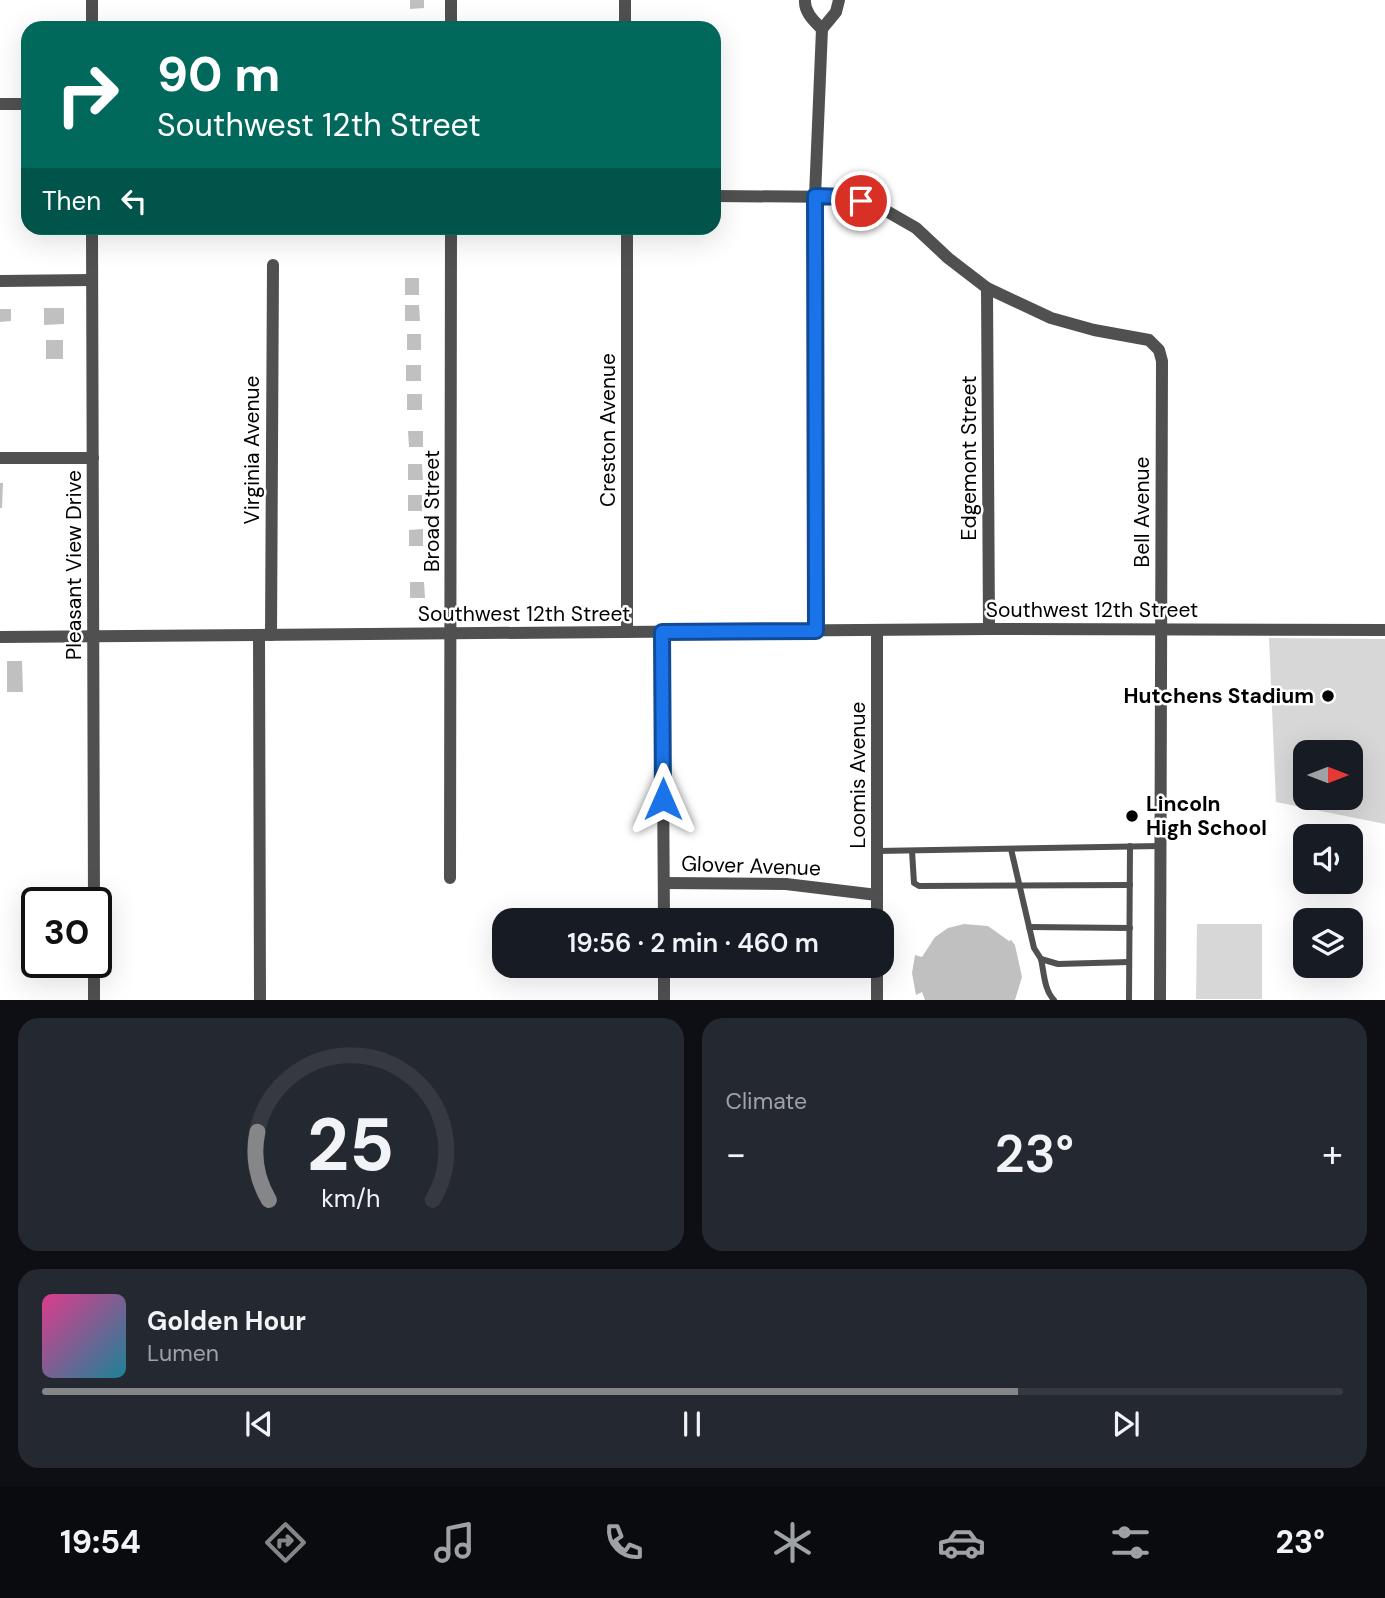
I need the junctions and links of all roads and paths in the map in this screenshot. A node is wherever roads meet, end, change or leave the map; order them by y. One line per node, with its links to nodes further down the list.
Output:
1 (92, 0): 6 (street)
2 (451, 0): 7 (street)
3 (625, 0): 8 (street)
4 (805, 0): 9 (street)
5 (839, 0): 9 (street)
6 (92, 21)
7 (451, 21)
8 (625, 21)
9 (822, 29): 13 (street)
10 (0, 104): 11 (street)
11 (21, 104)
12 (721, 196): 13 (street)
13 (815, 196): 20 (street); 27 (street)
14 (92, 235): 18 (street, Pleasant View Drive)
15 (451, 235): 30 (street, Broad Street)
16 (627, 235): 28 (street, Creston Avenue)
17 (272, 265): 31 (street, Virginia Avenue)
18 (92, 280): 19 (street); 22 (street, Pleasant View Drive)
19 (0, 281)
20 (987, 288): 23 (street, Edgemont Street); 24 (street, Bell Avenue)
21 (0, 458): 22 (street)
22 (93, 458): 32 (street, Pleasant View Drive)
23 (989, 629): 24 (street, Southwest 12th Street); 25 (street, Southwest 12th Street)
24 (1161, 629): 26 (street, Southwest 12th Street); 35 (street, Bell Avenue)
25 (877, 630): 27 (street, Southwest 12th Street); 37 (street, Loomis Avenue)
26 (1385, 630)
27 (816, 631): 29 (street, Southwest 12th Street)
28 (627, 632): 29 (street, Southwest 12th Street); 30 (street, Southwest 12th Street)
29 (662, 632): 40 (street)
30 (452, 634): 31 (street, Southwest 12th Street); 39 (street, Broad Street)
31 (265, 635): 32 (street, Southwest 12th Street); 55 (street, Virginia Avenue)
32 (93, 636): 33 (street, Southwest 12th Street); 43 (street, Pleasant View Drive)
33 (0, 637)
34 (1130, 846): 35 (lane); 36 (lane); 42 (lane)
35 (1160, 846): 60 (street, Bell Avenue)
36 (1011, 849): 38 (lane); 41 (lane)
37 (877, 851): 38 (lane); 44 (street, Loomis Avenue)
38 (912, 851): 41 (lane)
39 (450, 878)
40 (664, 883): 44 (street, Glover Avenue); 45 (street)
41 (1019, 884): 42 (lane); 47 (lane)
42 (1130, 885): 48 (lane)
43 (94, 887)
44 (877, 895): 46 (street, Loomis Avenue)
45 (664, 908)
46 (877, 908)
47 (1029, 927): 48 (lane); 49 (lane)
48 (1130, 928): 50 (lane)
49 (1041, 960): 50 (lane); 58 (lane)
50 (1129, 962): 59 (lane)
51 (94, 978): 54 (street)
52 (664, 978): 56 (street)
53 (877, 978): 57 (street)
54 (94, 999)
55 (260, 999)
56 (664, 999)
57 (877, 999)
58 (1054, 999)
59 (1129, 999)
60 (1160, 999)

